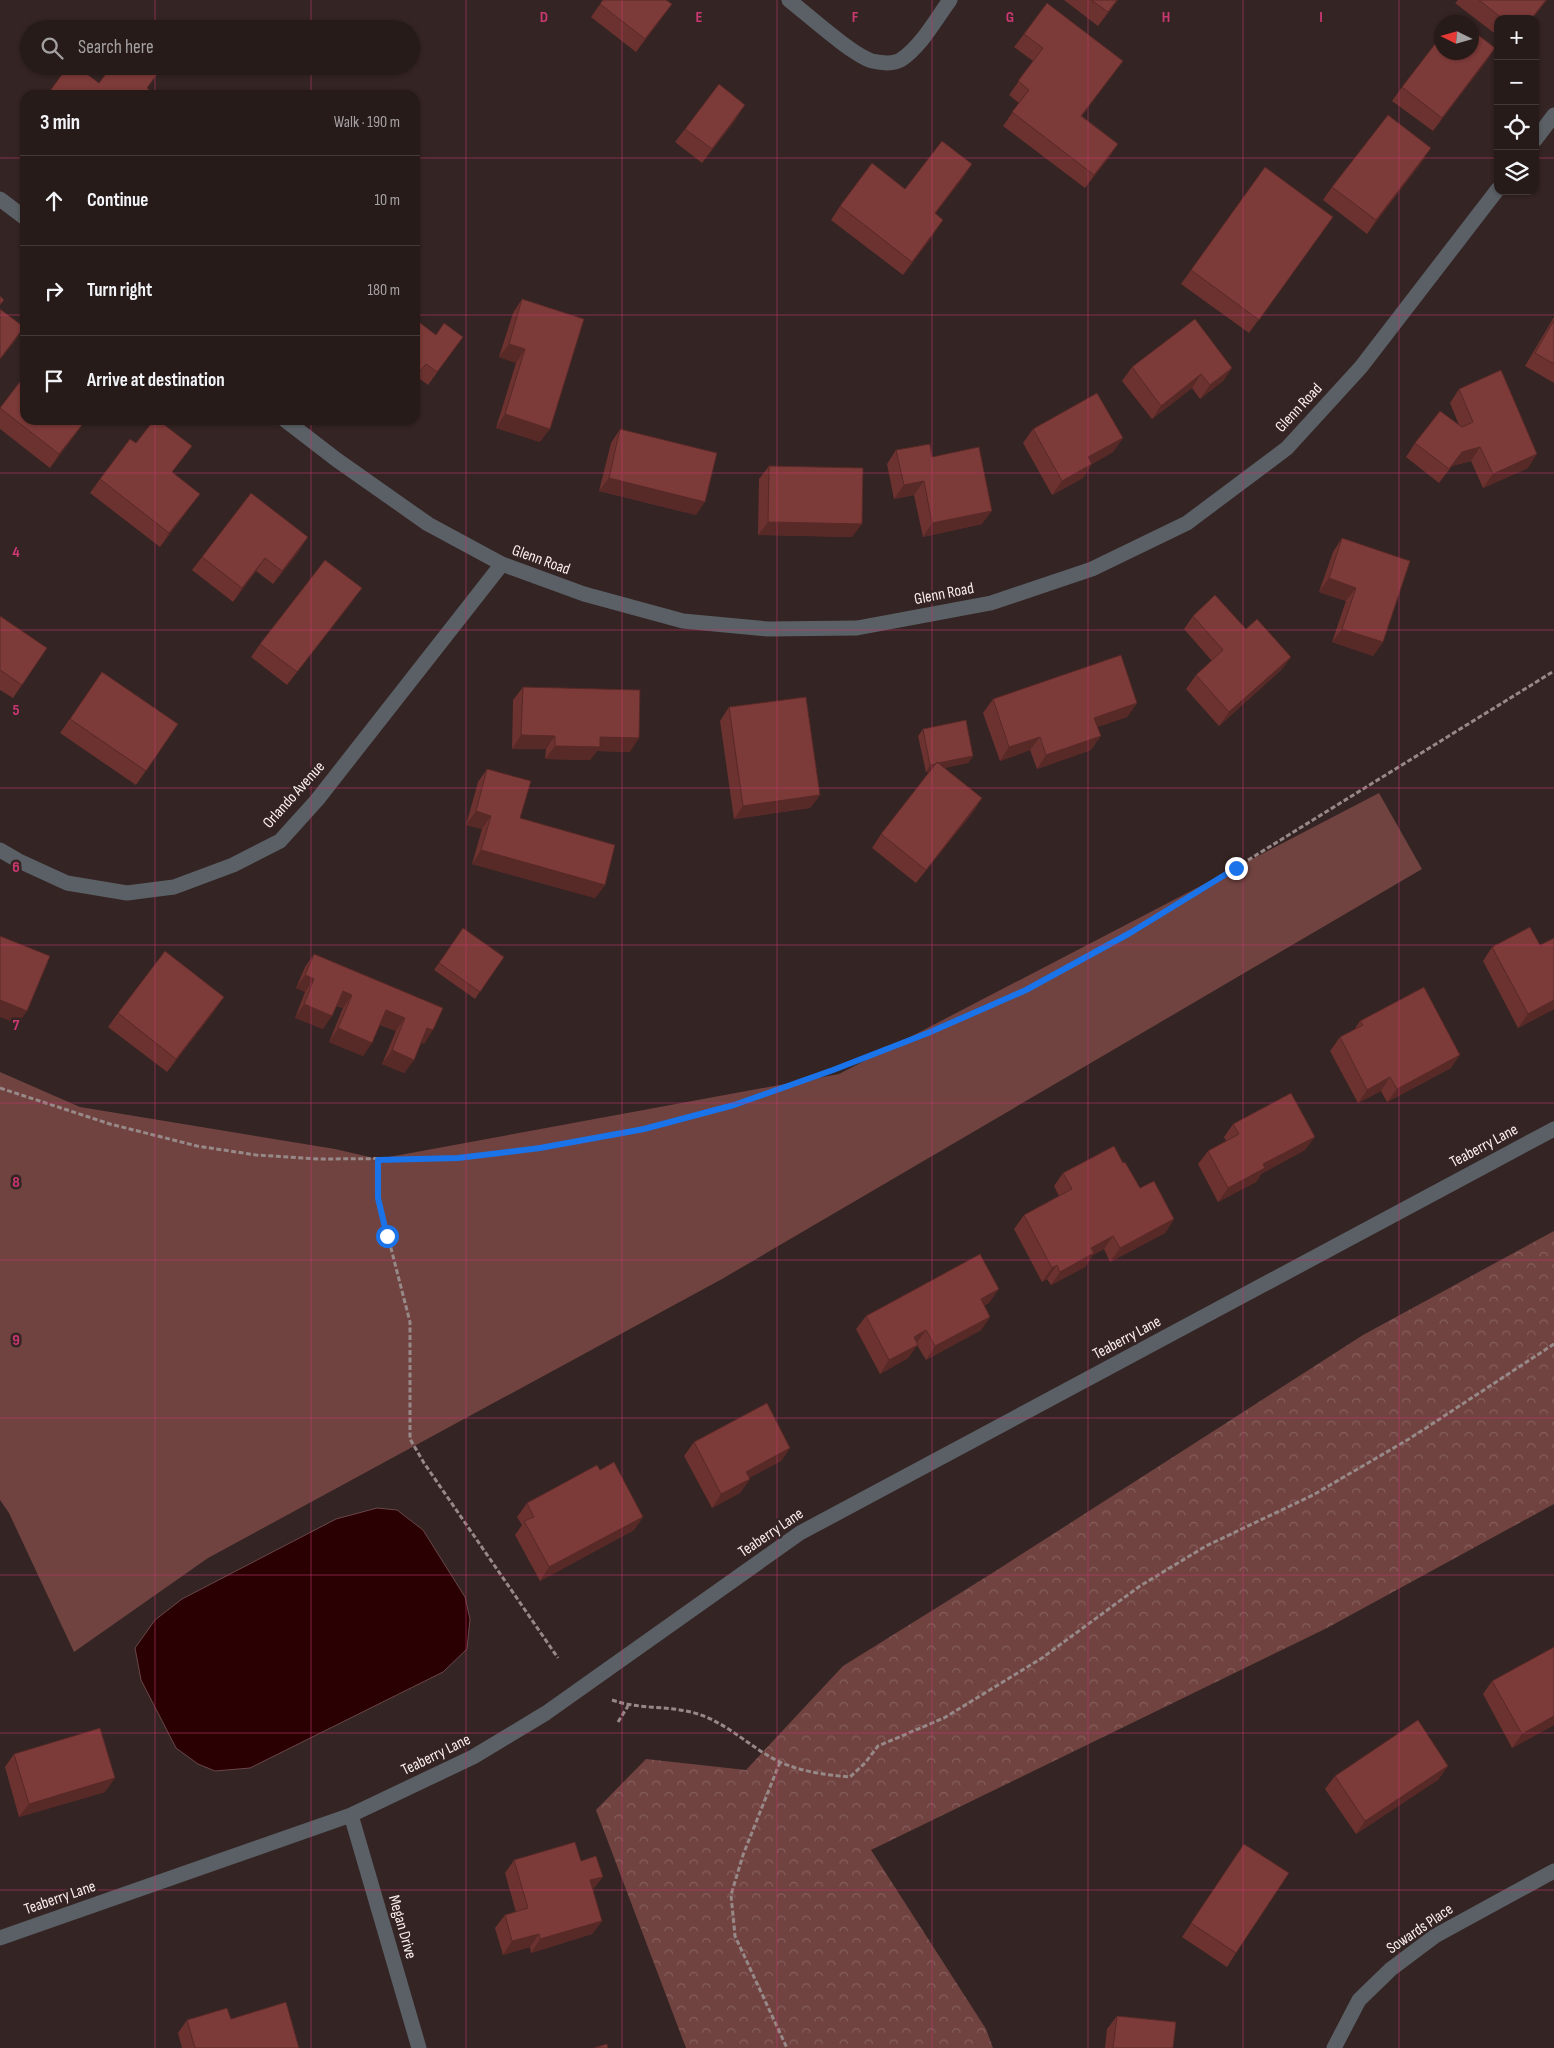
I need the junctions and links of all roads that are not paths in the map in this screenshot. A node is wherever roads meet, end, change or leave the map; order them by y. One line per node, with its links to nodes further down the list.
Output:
1 (789, 0): 2 (street)
2 (950, 0)
3 (1554, 115): 4 (street)
4 (1539, 135)
5 (1494, 194): 9 (street, Glenn Road)
6 (0, 199): 7 (street)
7 (20, 214)
8 (292, 425): 9 (street, Glenn Road)
9 (502, 564): 10 (street, Orlando Avenue)
10 (0, 850)
11 (1554, 1129): 12 (street, Teaberry Lane)
12 (351, 1815): 14 (street, Teaberry Lane); 15 (street, Megan Drive)
13 (1554, 1871): 16 (street, Sowards Place)
14 (0, 1938)
15 (419, 2048)
16 (1334, 2048)

